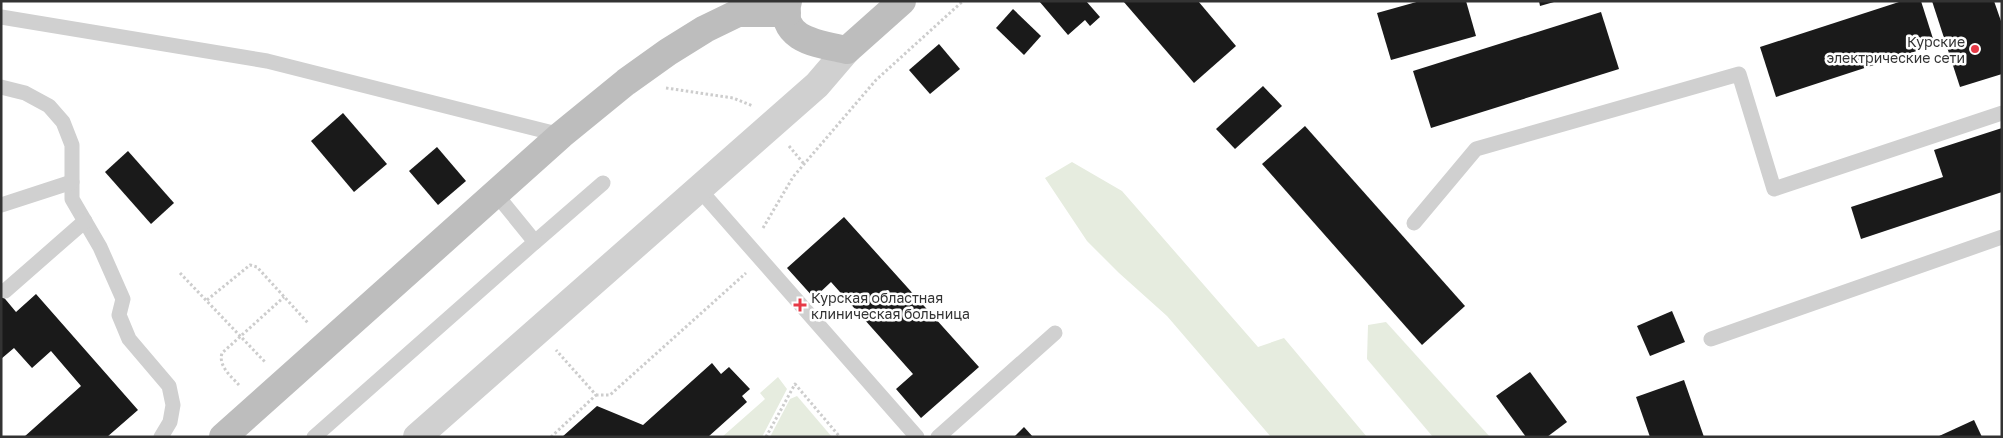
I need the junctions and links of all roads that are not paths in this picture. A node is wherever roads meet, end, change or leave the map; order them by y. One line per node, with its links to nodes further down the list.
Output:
1 (902, 1): 4 (street)
2 (787, 7): 4 (street); 7 (street)
3 (1, 17): 7 (lane)
4 (848, 50): 10 (street)
5 (1, 87): 8 (lane)
6 (2002, 113): 14 (lane)
7 (561, 135): 11 (street)
8 (72, 182): 12 (lane); 13 (lane)
9 (603, 183): 16 (lane)
10 (699, 189): 23 (street); 24 (lane)
11 (496, 194): 16 (lane); 21 (street)
12 (1, 205)
13 (85, 221): 17 (lane); 20 (lane)
14 (1414, 223)
15 (2002, 238): 19 (lane)
16 (535, 242): 22 (lane)
17 (5, 291)
18 (1055, 333): 25 (lane)
19 (1711, 339)
20 (161, 437)
21 (223, 437)
22 (314, 437)
23 (417, 437)
24 (917, 437)
25 (938, 437)

